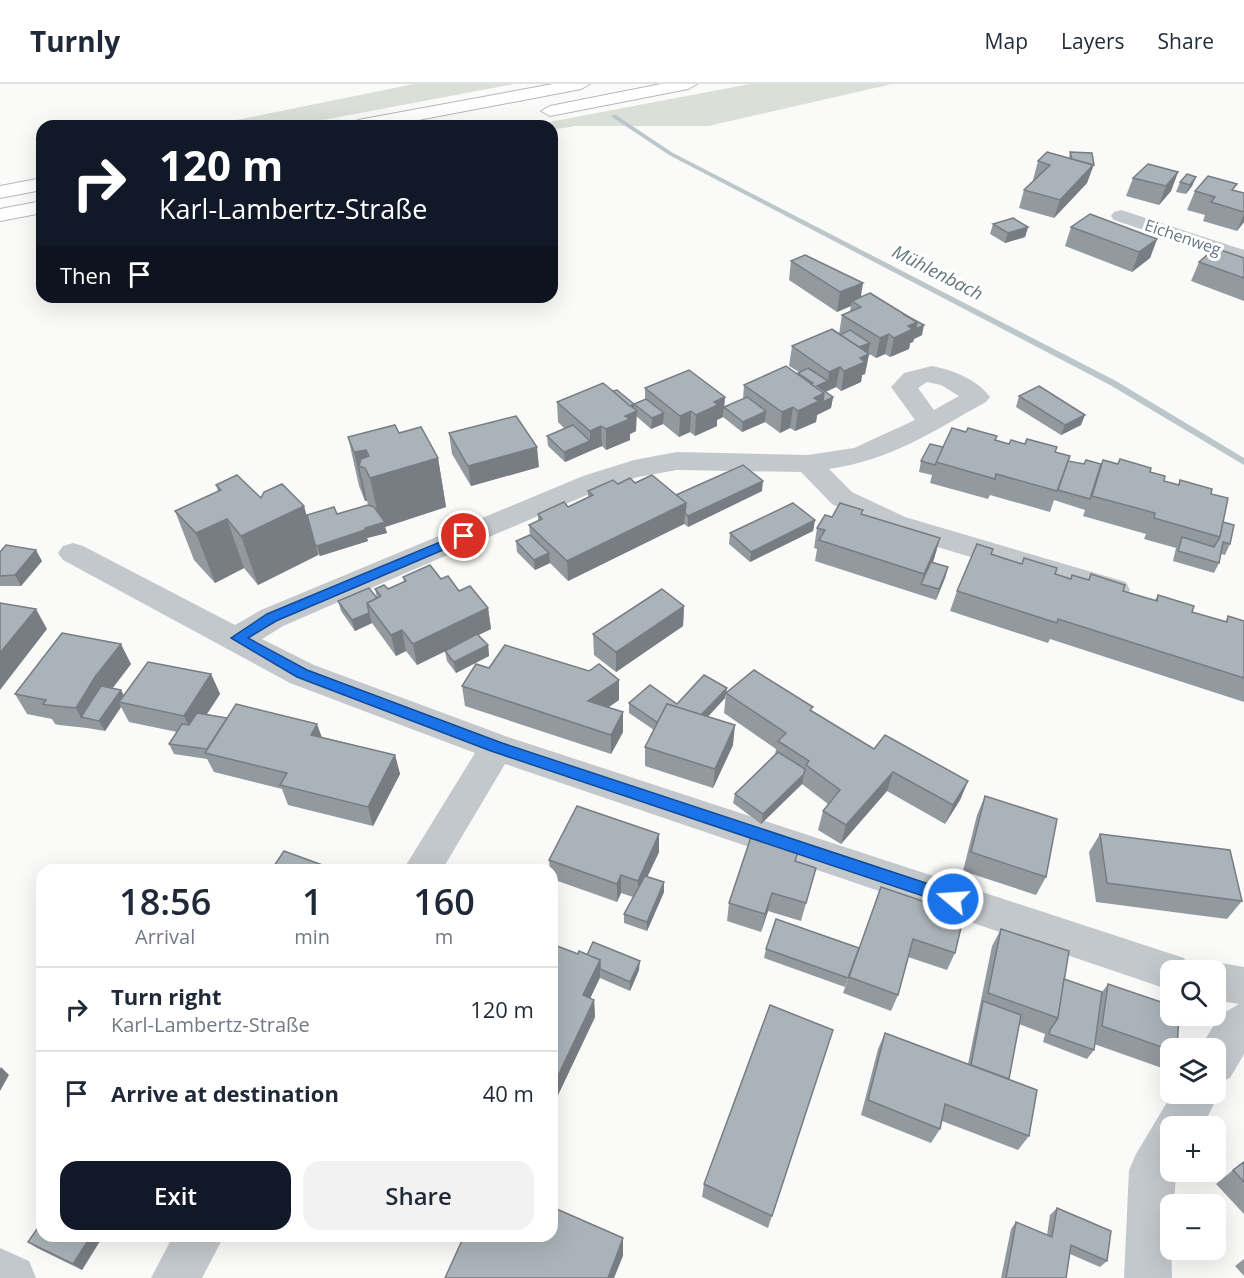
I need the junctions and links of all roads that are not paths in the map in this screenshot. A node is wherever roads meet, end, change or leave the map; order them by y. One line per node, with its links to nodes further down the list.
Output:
1 (581, 84): 4 (highway)
2 (687, 84): 3 (highway)
3 (531, 115)
4 (390, 120)
5 (36, 185): 6 (highway)
6 (0, 192)
7 (36, 208): 8 (highway)
8 (0, 215)
9 (1121, 216): 10 (street, Eichenweg)
10 (1244, 257)
11 (929, 422): 12 (street)
12 (808, 464): 14 (street); 15 (street)
13 (73, 554): 15 (street)
14 (1143, 598)
15 (238, 638): 16 (street)
16 (496, 747): 17 (street); 18 (street)
17 (426, 864)
18 (1160, 968)
19 (1226, 983): 20 (street)
20 (1244, 986)
21 (1244, 1022): 22 (street)
22 (1226, 1044)
23 (1160, 1156): 28 (street)
24 (196, 1242): 27 (street)
25 (0, 1272): 26 (street)
26 (12, 1278)
27 (175, 1278)
28 (1148, 1278)

